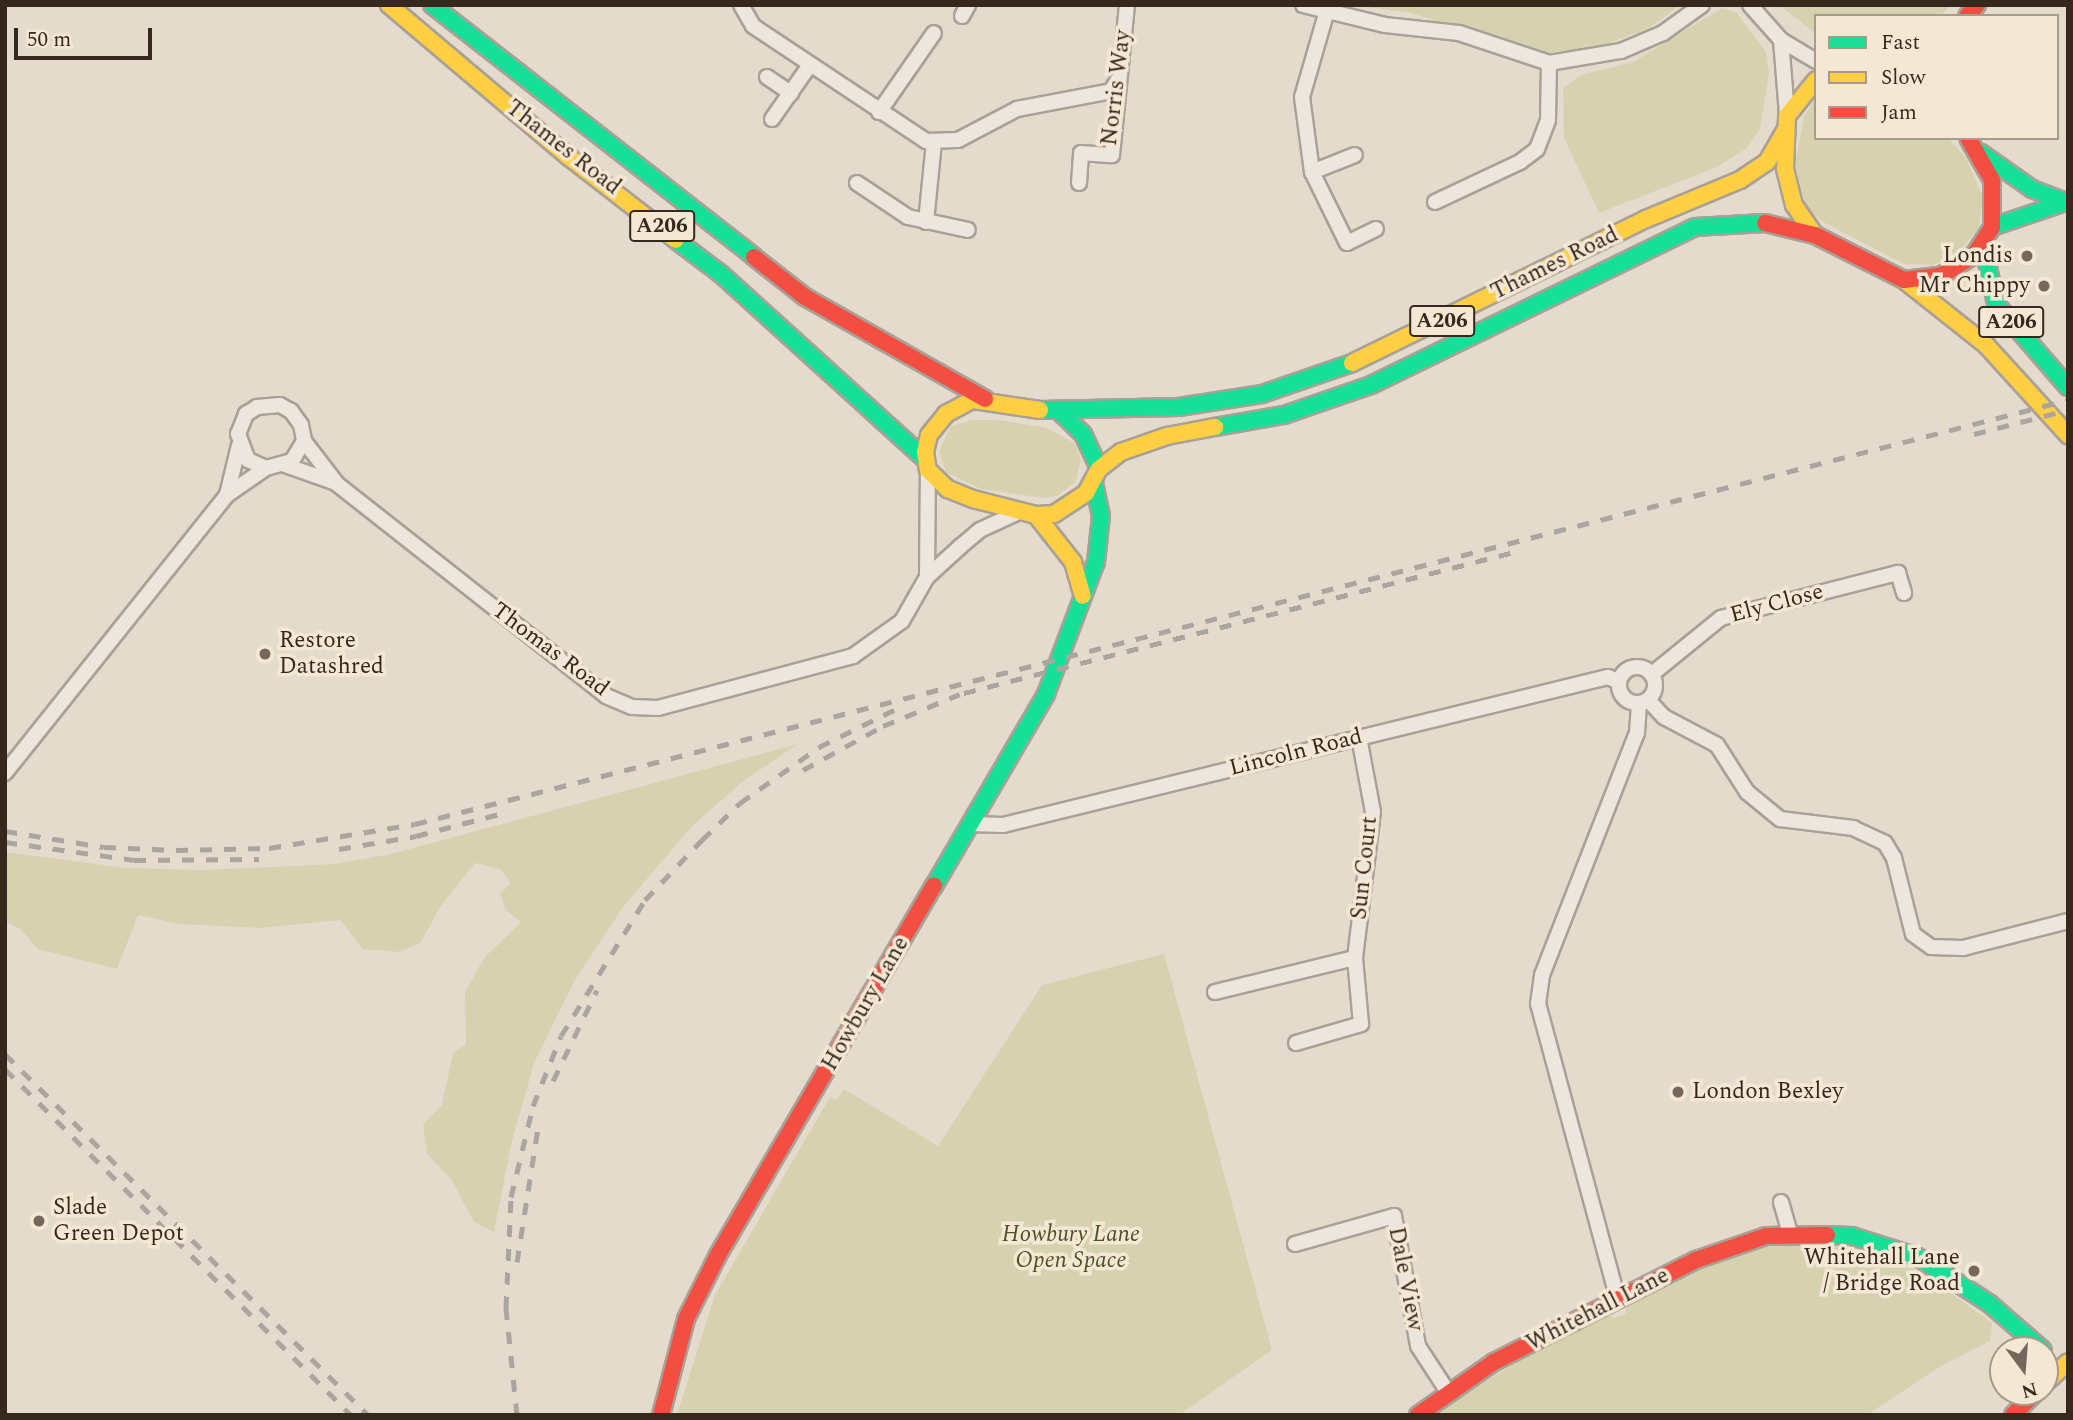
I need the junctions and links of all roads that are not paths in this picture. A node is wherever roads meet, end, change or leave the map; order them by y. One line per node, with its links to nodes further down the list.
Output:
1 (389, 5): 43 (main road, Thames Road / A206)
2 (432, 5): 38 (main road, Thames Road / A206)
3 (741, 5): 13 (street)
4 (1128, 5): 15 (street, Norris Way)
5 (1303, 5): 8 (street)
6 (1702, 5): 12 (street)
7 (1750, 5): 10 (street)
8 (1326, 14): 12 (street); 25 (street)
9 (934, 33): 18 (street)
10 (1781, 40): 11 (street); 20 (street)
11 (1814, 60)
12 (1549, 63): 29 (street)
13 (810, 65): 17 (street); 18 (street)
14 (767, 76): 17 (street)
15 (1118, 80): 22 (street); 27 (street, Norris Way)
16 (1814, 83): 20 (main road, Thames Road)
17 (791, 93): 19 (street)
18 (879, 112): 22 (street)
19 (772, 119)
20 (1786, 123): 34 (main road, Thames Road); 39 (main road, Thames Road / A206)
21 (1970, 140): 23 (main road)
22 (934, 142): 30 (street)
23 (1981, 153): 28 (main road); 31 (main road)
24 (1355, 155): 25 (street)
25 (1312, 172): 32 (street)
26 (857, 183): 30 (street)
27 (1079, 183)
28 (2067, 201): 31 (main road)
29 (1435, 202)
30 (926, 222): 33 (street)
31 (1992, 227): 35 (main road)
32 (1376, 229)
33 (968, 230)
34 (1815, 235): 36 (main road, Thames Road); 46 (main road, Thames Road / A206)
35 (1983, 244): 36 (main road); 37 (main road, A206)
36 (1904, 280): 40 (main road, A206)
37 (2068, 387)
38 (985, 399): 39 (main road, Thames Road); 43 (main road)
39 (1061, 413): 46 (main road)
40 (2068, 435)
41 (304, 441): 42 (street, Thomas Road); 44 (street); 47 (street, Thomas Road)
42 (239, 445): 45 (street); 48 (street, Thomas Road)
43 (927, 464): 49 (main road, Thames Road); 51 (street, Thomas Road)
44 (285, 465): 45 (street, Thomas Road); 47 (street, Thomas Road)
45 (266, 468): 48 (street, Thomas Road)
46 (1097, 476): 50 (main road, Thames Road); 53 (main road, Howbury Lane)
47 (337, 484): 51 (street, Thomas Road)
48 (227, 495): 58 (street, Thomas Road)
49 (1018, 512): 50 (main road, Thames Road); 51 (street, Thomas Road)
50 (1036, 516): 53 (main road)
51 (927, 577)
52 (1904, 593): 54 (street, Ely Close)
53 (1083, 596): 59 (main road, Howbury Lane)
54 (1652, 674): 55 (street, Lincoln Road); 56 (street)
55 (1619, 682): 56 (street); 57 (street, Lincoln Road)
56 (1643, 702): 60 (street); 67 (street)
57 (1359, 737): 59 (street, Lincoln Road); 61 (street, Sun Court)
58 (5, 773)
59 (971, 824): 70 (main road, Howbury Lane)
60 (2068, 920)
61 (1355, 958): 62 (street); 63 (street, Sun Court)
62 (1215, 992)
63 (1296, 1043)
64 (1781, 1202): 65 (street)
65 (1790, 1233): 67 (main road, Whitehall Lane); 68 (main road, Whitehall Lane)
66 (1295, 1244): 69 (street, Dale View)
67 (1618, 1300): 69 (main road, Whitehall Lane)
68 (2026, 1336)
69 (1448, 1392): 71 (main road, Whitehall Lane)
70 (661, 1415)
71 (1418, 1415)

